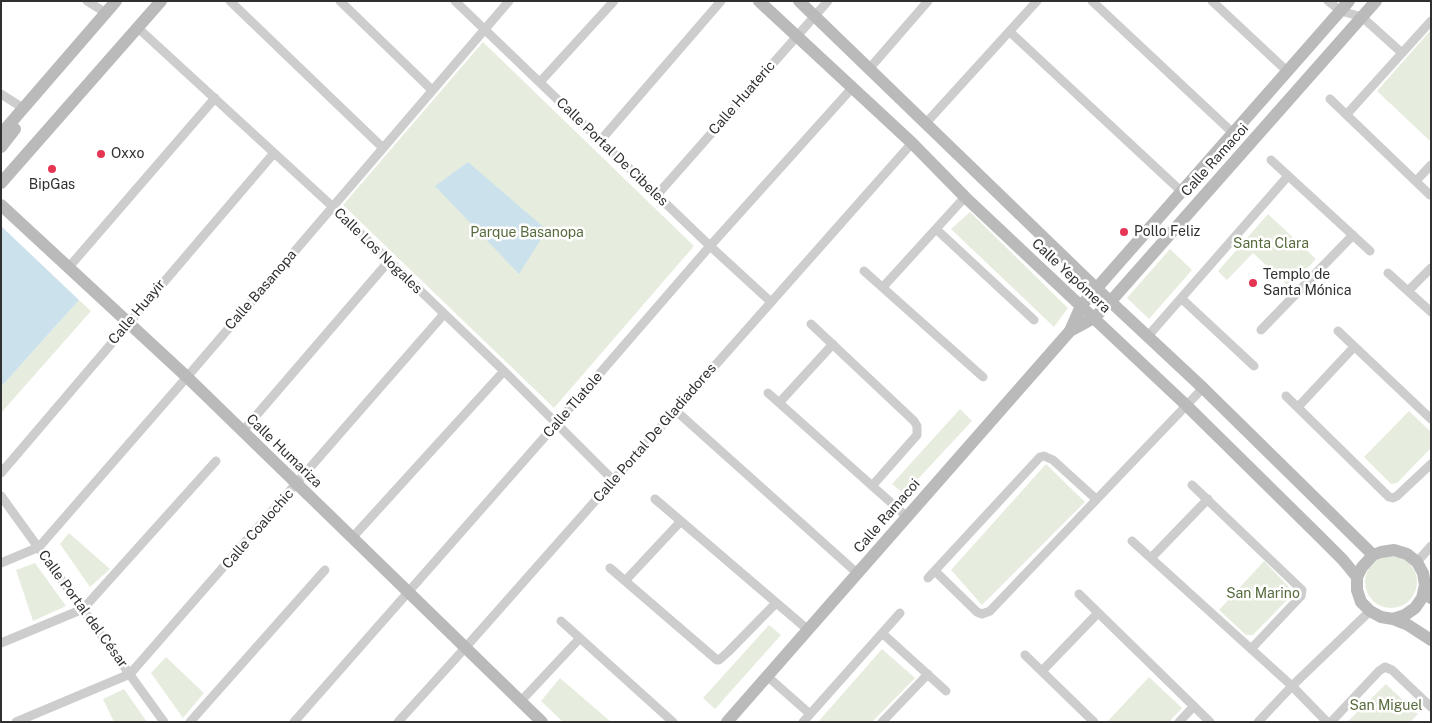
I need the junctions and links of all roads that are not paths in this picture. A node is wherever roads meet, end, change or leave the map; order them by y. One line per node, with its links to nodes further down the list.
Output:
1 (87, 1): 21 (street)
2 (116, 1): 21 (main road)
3 (162, 1): 25 (main road)
4 (230, 1): 47 (street)
5 (340, 1): 35 (street)
6 (455, 1): 26 (street, Calle Portal De Cibeles)
7 (509, 1): 26 (street, Calle Basanopa)
8 (614, 1): 32 (street)
9 (721, 1): 44 (street)
10 (759, 1): 28 (main road, Calle Yepómera)
11 (799, 1): 22 (main road, Calle Yepómera)
12 (828, 1): 22 (street, Calle Huateric)
13 (928, 1): 30 (street)
14 (1037, 1): 27 (street)
15 (1092, 1): 42 (street)
16 (1212, 1): 31 (street)
17 (1328, 1): 20 (street)
18 (1349, 1): 20 (main road, Calle Ramacoi)
19 (1376, 1): 23 (main road, Calle Ramacoi)
20 (1341, 11): 23 (street); 31 (main road, Calle Ramacoi)
21 (106, 13): 34 (main road)
22 (815, 16): 28 (street, Calle Huateric); 30 (main road, Calle Yepómera)
23 (1362, 17): 29 (street); 73 (main road, Calle Ramacoi)
24 (1431, 21): 29 (street)
25 (138, 28): 37 (street, Calle Los Nogales); 53 (main road)
26 (484, 29): 32 (street, Calle Portal De Cibeles); 35 (street, Calle Basanopa)
27 (1010, 32): 41 (street); 54 (street)
28 (796, 36): 33 (main road, Calle Yepómera); 55 (street, Calle Huateric)
29 (1402, 53): 40 (street)
30 (868, 69): 41 (main road, Calle Yepómera)
31 (1288, 72): 42 (main road, Calle Ramacoi)
32 (540, 82): 44 (street, Calle Portal De Cibeles)
33 (852, 88): 45 (main road, Calle Yepómera); 62 (street, Calle Tlatole)
34 (40, 89): 39 (main road); 46 (main road)
35 (432, 90): 47 (street, Calle Basanopa)
36 (1, 94): 39 (street)
37 (215, 98): 48 (street, Calle Los Nogales); 65 (street)
38 (1330, 99): 40 (street)
39 (23, 108): 43 (main road)
40 (1347, 114): 52 (street)
41 (926, 123): 70 (main road, Calle Yepómera)
42 (1233, 133): 54 (main road, Calle Ramacoi)
43 (1, 134)
44 (600, 141): 55 (street, Calle Portal De Cibeles)
45 (912, 143): 57 (main road, Calle Yepómera); 74 (street, Calle Portal De Gladiadores)
46 (1, 147)
47 (383, 148): 59 (street, Calle Basanopa)
48 (274, 152): 59 (street, Calle Los Nogales); 80 (street, Calle Huayir)
49 (1271, 160): 51 (street)
50 (1431, 165): 52 (street)
51 (1288, 176): 61 (street); 72 (street)
52 (1416, 181): 56 (street)
53 (1, 183)
54 (1182, 192): 70 (main road, Calle Ramacoi)
55 (656, 195): 62 (street, Calle Portal De Cibeles)
56 (1430, 195)
57 (965, 197): 60 (street); 75 (main road, Calle Yepómera)
58 (1, 205): 65 (main road, Calle Humariza)
59 (333, 207): 64 (street, Calle Los Nogales); 90 (street, Calle Basanopa)
60 (936, 229): 69 (street); 79 (street)
61 (1353, 235): 63 (street); 82 (street)
62 (710, 246): 74 (street, Calle Portal De Cibeles); 100 (street, Calle Tlatole)
63 (1370, 251)
64 (389, 261): 77 (street, Calle Los Nogales); 101 (street)
65 (69, 266): 80 (main road, Calle Humariza)
66 (1431, 268): 71 (street)
67 (864, 271): 69 (street)
68 (1388, 273): 71 (street)
69 (883, 287): 91 (street)
70 (1097, 289): 73 (main road, Calle Yepómera); 75 (main road, Calle Ramacoi)
71 (1408, 291): 76 (street)
72 (1182, 299): 85 (street); 88 (street)
73 (1110, 301): 78 (main road, Calle Ramacoi); 85 (main road, Calle Yepómera)
74 (771, 302): 98 (street, Calle Portal De Gladiadores)
75 (1081, 306): 78 (main road, Calle Yepómera); 83 (main road, Calle Ramacoi)
76 (1431, 312)
77 (444, 314): 89 (street, Calle Los Nogales); 106 (street, Calle Coalochic)
78 (1094, 318): 83 (main road, Calle Ramacoi); 96 (main road, Calle Yepómera)
79 (1034, 320)
80 (128, 322): 90 (main road, Calle Humariza); 104 (street, Calle Huayir)
81 (811, 324): 86 (street)
82 (1261, 330)
83 (1070, 331): 113 (main road, Calle Ramacoi)
84 (1338, 331): 87 (street)
85 (1148, 336): 92 (main road, Calle Yepómera)
86 (833, 344): 95 (street); 108 (street)
87 (1354, 347): 97 (street); 99 (street)
88 (1254, 366)
89 (504, 371): 100 (street, Calle Los Nogales); 115 (street)
90 (187, 377): 101 (main road, Calle Humariza); 118 (street, Calle Basanopa)
91 (983, 377)
92 (1203, 388): 96 (street); 119 (main road, Calle Yepómera)
93 (768, 392): 95 (street)
94 (1286, 396): 97 (street)
95 (779, 403): 108 (street)
96 (1186, 405): 110 (street); 127 (main road, Calle Yepómera)
97 (1298, 407): 103 (street)
98 (675, 410): 105 (street, Calle Portal De Gladiadores); 126 (street)
99 (1431, 419)
100 (556, 424): 105 (street, Calle Los Nogales); 131 (street, Calle Tlatole)
101 (242, 432): 106 (main road, Calle Humariza)
102 (216, 461): 135 (street)
103 (1431, 464)
104 (1, 473)
105 (613, 480): 146 (street, Calle Portal De Gladiadores)
106 (297, 484): 115 (main road, Calle Humariza); 150 (street, Calle Coalochic)
107 (1192, 485): 112 (street)
108 (872, 486): 113 (street)
109 (1, 496): 118 (street, Calle Portal del César)
110 (1096, 498): 125 (street); 125 (street)
111 (655, 499): 114 (street)
112 (1208, 499): 120 (street); 147 (street)
113 (906, 516): 126 (main road, Calle Ramacoi)
114 (681, 521): 129 (street); 134 (street)
115 (352, 538): 131 (main road, Calle Humariza)
116 (1132, 541): 120 (street)
117 (1431, 546): 121 (street)
118 (39, 547): 122 (street, Calle Basanopa); 135 (street, Calle Portal del César)
119 (1372, 555): 121 (main road); 127 (main road)
120 (1151, 558): 147 (street)
121 (1417, 562): 130 (main road)
122 (1, 563)
123 (610, 568): 129 (street)
124 (325, 570): 161 (street)
125 (935, 571): 128 (street)
126 (857, 573): 141 (main road, Calle Ramacoi)
127 (1357, 577): 136 (main road)
128 (928, 578)
129 (625, 581): 134 (street)
130 (1425, 585): 133 (main road); 139 (main road)
131 (409, 593): 146 (main road, Calle Humariza); 162 (street, Calle Tlatole)
132 (1079, 594): 138 (street)
133 (1431, 598)
134 (776, 603): 141 (street)
135 (83, 609): 145 (street); 150 (street, Calle Portal del César)
136 (1370, 612): 139 (main road); 153 (street)
137 (900, 613): 142 (street)
138 (1098, 613): 149 (street); 156 (street)
139 (1393, 619): 144 (main road)
140 (561, 621): 143 (street)
141 (808, 630): 152 (main road, Calle Ramacoi)
142 (882, 633): 151 (street); 158 (street)
143 (580, 638): 155 (street); 165 (street)
144 (1431, 640)
145 (1, 643)
146 (465, 648): 155 (main road, Calle Humariza); 163 (street, Calle Portal De Gladiadores)
147 (1251, 649): 153 (street)
148 (1025, 655): 149 (street)
149 (1042, 672): 169 (street)
150 (130, 674): 159 (street); 160 (street, Calle Portal del César)
151 (928, 674): 154 (street); 168 (street)
152 (767, 676): 158 (street); 166 (main road, Calle Ramacoi)
153 (1292, 686): 172 (street); 173 (street)
154 (946, 691)
155 (520, 701): 164 (main road, Calle Humariza)
156 (1194, 706): 170 (street); 171 (street)
157 (1431, 706): 173 (street)
158 (810, 714): 167 (street)
159 (16, 722)
160 (164, 722)
161 (190, 722)
162 (294, 722)
163 (398, 722)
164 (542, 722)
165 (673, 722)
166 (727, 722)
167 (803, 722)
168 (882, 722)
169 (1094, 722)
170 (1179, 722)
171 (1210, 722)
172 (1258, 722)
173 (1329, 722)

